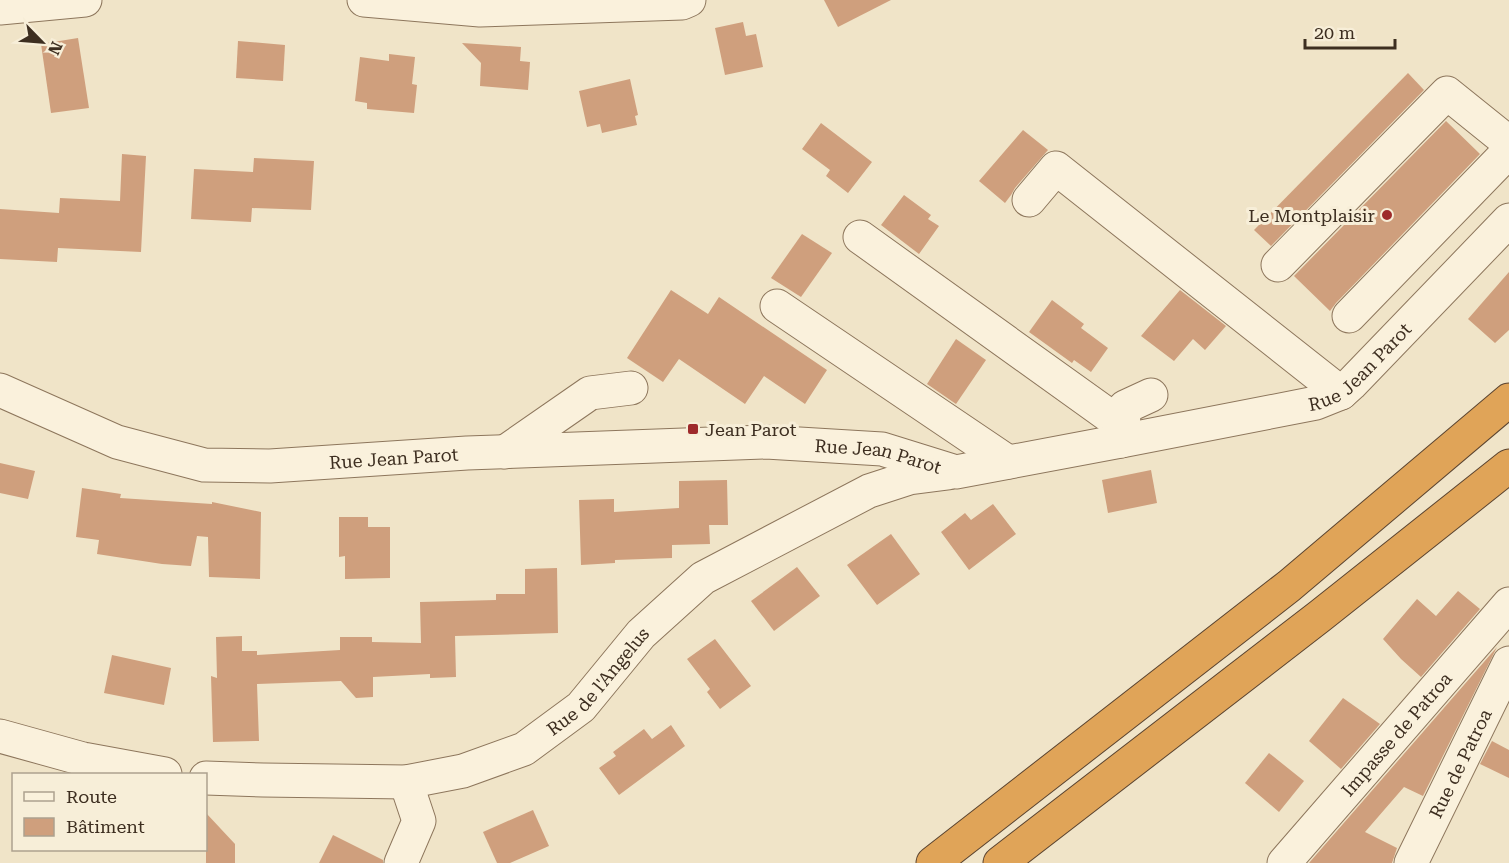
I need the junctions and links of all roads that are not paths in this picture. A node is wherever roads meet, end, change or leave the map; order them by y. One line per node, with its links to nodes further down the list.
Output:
1 (85, 0): 4 (street)
2 (364, 0): 3 (street)
3 (689, 0)
4 (0, 9)
5 (1509, 143): 10 (street)
6 (1509, 151): 12 (street)
7 (1029, 200): 15 (street)
8 (1509, 220): 15 (street, Rue Jean Parot)
9 (860, 237): 18 (street)
10 (1278, 265)
11 (777, 306): 20 (street)
12 (1349, 316)
13 (631, 388): 19 (street)
14 (0, 390): 19 (street, Rue Jean Parot)
15 (1341, 393): 18 (street, Rue Jean Parot)
16 (1151, 395): 18 (street)
17 (1509, 400): 30 (highway)
18 (1122, 433): 20 (street, Rue Jean Parot)
19 (505, 452): 22 (street, Rue Jean Parot)
20 (1008, 462): 22 (street, Rue Jean Parot)
21 (1509, 465): 31 (highway)
22 (956, 472): 28 (street, Rue de l'Angelus)
23 (1509, 604): 32 (street, Impasse de Patroa)
24 (1509, 663): 33 (street, Rue de Patroa)
25 (0, 736): 26 (street)
26 (160, 773)
27 (207, 777): 28 (street, Rue de l'Angelus)
28 (406, 782): 29 (street)
29 (401, 863)
30 (933, 863)
31 (1000, 863)
32 (1284, 863)
33 (1411, 863)

